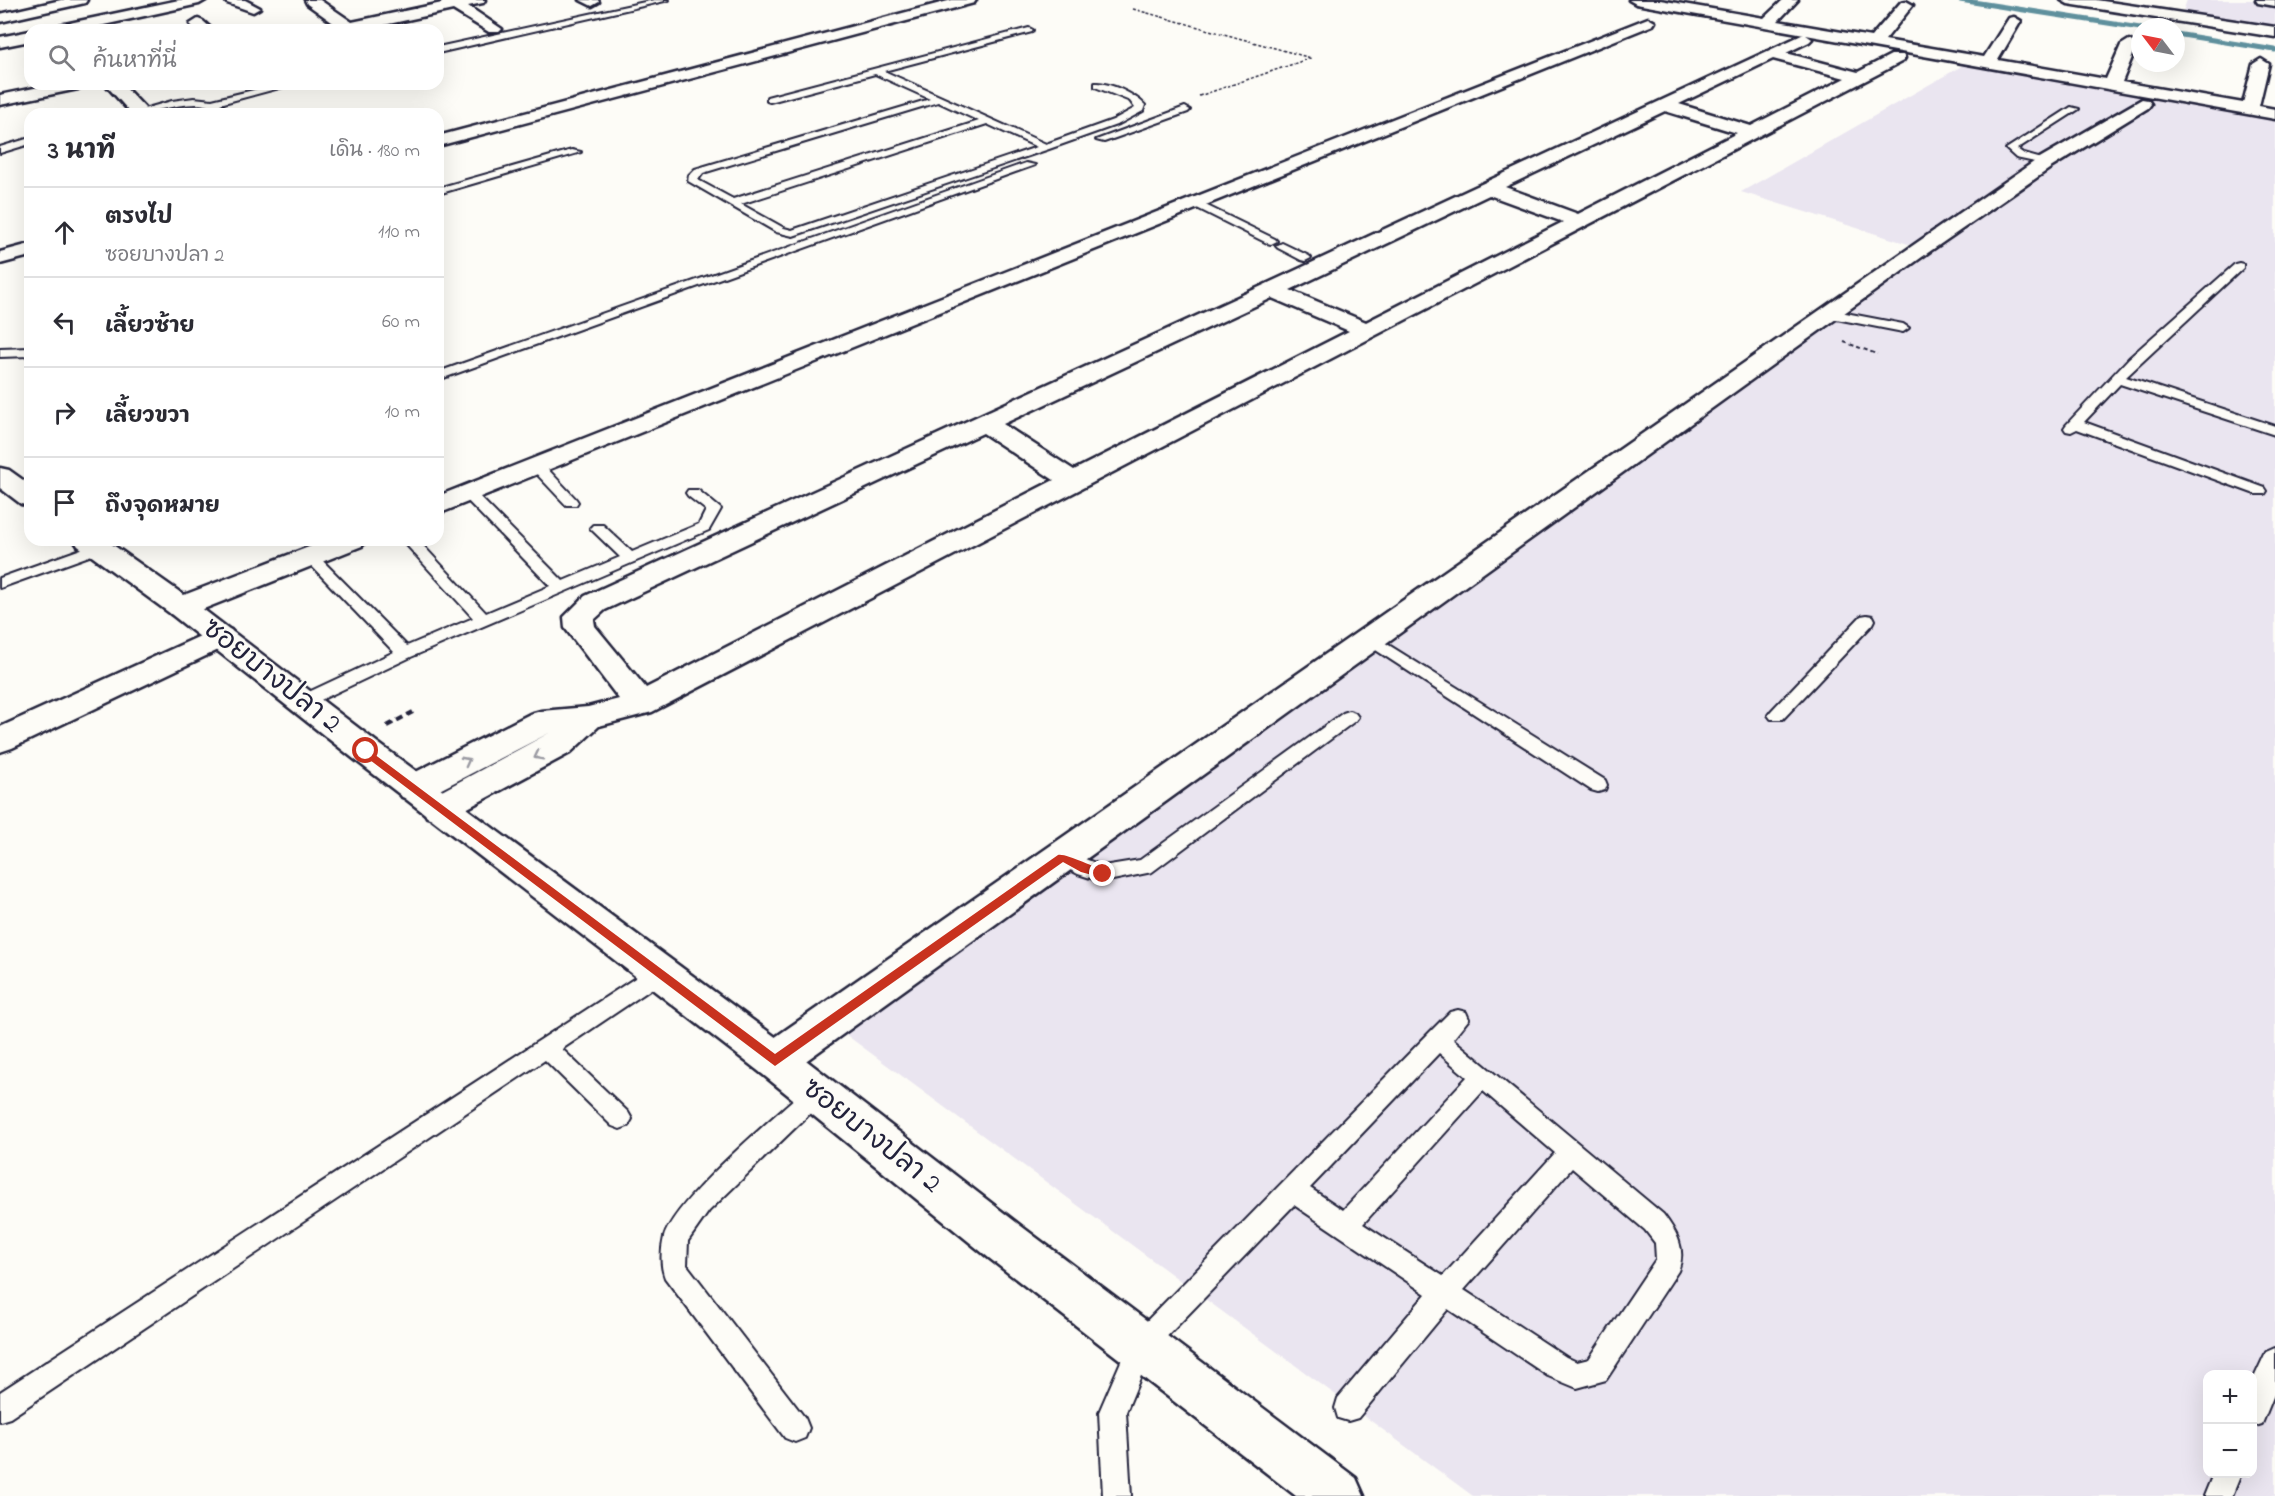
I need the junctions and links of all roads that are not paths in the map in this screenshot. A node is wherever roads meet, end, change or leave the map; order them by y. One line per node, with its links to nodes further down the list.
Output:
1 (80, 0): 19 (street)
2 (90, 0): 18 (street)
3 (199, 0): 18 (street)
4 (232, 0): 17 (street)
5 (478, 0): 13 (street)
6 (665, 0): 35 (lane)
7 (969, 0): 62 (street)
8 (1636, 0): 14 (street)
9 (1791, 0): 26 (street)
10 (2068, 0): 29 (street)
11 (2263, 0): 15 (street)
12 (312, 1): 24 (street)
13 (452, 2): 25 (street); 27 (street)
14 (1664, 2): 26 (street)
15 (2275, 2)
16 (1906, 5): 33 (street)
17 (253, 8)
18 (125, 17): 22 (street); 23 (street)
19 (0, 18)
20 (2014, 21): 38 (street)
21 (1648, 22): 70 (street)
22 (90, 24)
23 (142, 24)
24 (340, 24)
25 (366, 24)
26 (1767, 24): 33 (street)
27 (494, 29)
28 (1029, 30): 40 (lane)
29 (2275, 32)
30 (24, 37): 32 (street)
31 (1804, 39): 36 (street)
32 (0, 42)
33 (1875, 42): 38 (street)
34 (2129, 45): 43 (street)
35 (444, 49)
36 (1771, 54): 41 (street); 52 (street)
37 (1897, 58): 41 (street)
38 (1988, 63): 43 (street)
39 (2261, 64): 58 (street)
40 (876, 71): 47 (lane); 48 (lane)
41 (1860, 77): 61 (street)
42 (1098, 85): 64 (lane)
43 (2112, 85): 58 (street)
44 (49, 90): 49 (street)
45 (118, 90): 53 (street)
46 (265, 90): 50 (lane)
47 (770, 99)
48 (939, 99): 60 (lane); 71 (lane)
49 (0, 100)
50 (212, 103): 54 (lane); 55 (lane)
51 (2142, 104): 67 (street)
52 (1664, 105): 61 (street); 68 (street)
53 (132, 108)
54 (151, 108)
55 (219, 108)
56 (2074, 109): 67 (lane)
57 (1185, 110): 83 (lane)
58 (2250, 110): 59 (street)
59 (2275, 114)
60 (988, 121): 64 (lane); 71 (lane)
61 (1753, 132): 72 (street)
62 (444, 139)
63 (24, 143): 65 (lane)
64 (1046, 147): 71 (lane)
65 (0, 150)
66 (576, 152): 69 (lane)
67 (2045, 163): 78 (street)
68 (1488, 188): 72 (street); 77 (street)
69 (444, 189)
70 (1193, 202): 75 (lane); 87 (street)
71 (732, 203)
72 (1580, 221): 80 (street)
73 (24, 252): 74 (street)
74 (0, 258)
75 (1305, 258)
76 (2239, 266): 84 (lane)
77 (1272, 290): 80 (street); 85 (street)
78 (1830, 314): 79 (lane); 109 (street)
79 (1904, 328)
80 (1367, 330): 89 (street)
81 (24, 352): 82 (lane)
82 (0, 353)
83 (444, 374)
84 (2118, 379): 86 (lane); 90 (lane)
85 (984, 423): 89 (street); 112 (street)
86 (2275, 431)
87 (537, 466): 91 (street); 94 (lane)
88 (0, 476): 93 (street)
89 (1073, 481): 112 (street)
90 (2260, 491)
91 (468, 493): 95 (street); 104 (lane)
92 (693, 493): 102 (lane)
93 (24, 494)
94 (571, 502)
95 (444, 503)
96 (598, 528): 102 (lane)
97 (88, 546): 103 (lane)
98 (96, 546): 105 (street, ซอยบางปลา 2)
99 (337, 546): 101 (street)
100 (415, 546): 106 (lane)
101 (311, 556): 105 (street); 110 (lane)
102 (630, 558): 104 (lane)
103 (0, 584)
104 (560, 587): 106 (lane)
105 (182, 607): 108 (street, ซอยบางปลา 2)
106 (483, 620): 110 (lane)
107 (1867, 620): 113 (lane)
108 (220, 637): 111 (street, ซอยบางปลา 2); 115 (street)
109 (1371, 639): 116 (lane); 118 (street)
110 (405, 653): 111 (lane)
111 (302, 702): 117 (street, ซอยบางปลา 2)
112 (641, 704): 117 (street)
113 (1777, 715)
114 (1349, 717): 118 (lane)
115 (0, 740)
116 (1598, 785)
117 (427, 798): 119 (street, ซอยบางปลา 2)
118 (1062, 857): 123 (street)
119 (658, 973): 122 (lane); 123 (street, ซอยบางปลา 2)
120 (1458, 1019): 121 (lane)
121 (1438, 1039): 124 (lane); 128 (lane)
122 (546, 1047): 126 (lane); 134 (lane)
123 (775, 1060): 125 (street, ซอยบางปลา 2)
124 (1482, 1076): 127 (lane); 129 (lane)
125 (816, 1093): 131 (street, ซอยบางปลา 2); 136 (lane)
126 (620, 1119)
127 (1571, 1152): 130 (lane); 130 (lane)
128 (1292, 1190): 129 (lane); 131 (lane)
129 (1345, 1226): 130 (lane)
130 (1445, 1292): 135 (lane)
131 (1141, 1345): 138 (lane); 139 (street, ซอยบางปลา 2)
132 (2275, 1361): 133 (lane)
133 (2257, 1404)
134 (0, 1408)
135 (1348, 1408)
136 (795, 1428)
137 (2225, 1478): 140 (lane)
138 (1117, 1496)
139 (1338, 1496)
140 (2217, 1496)

